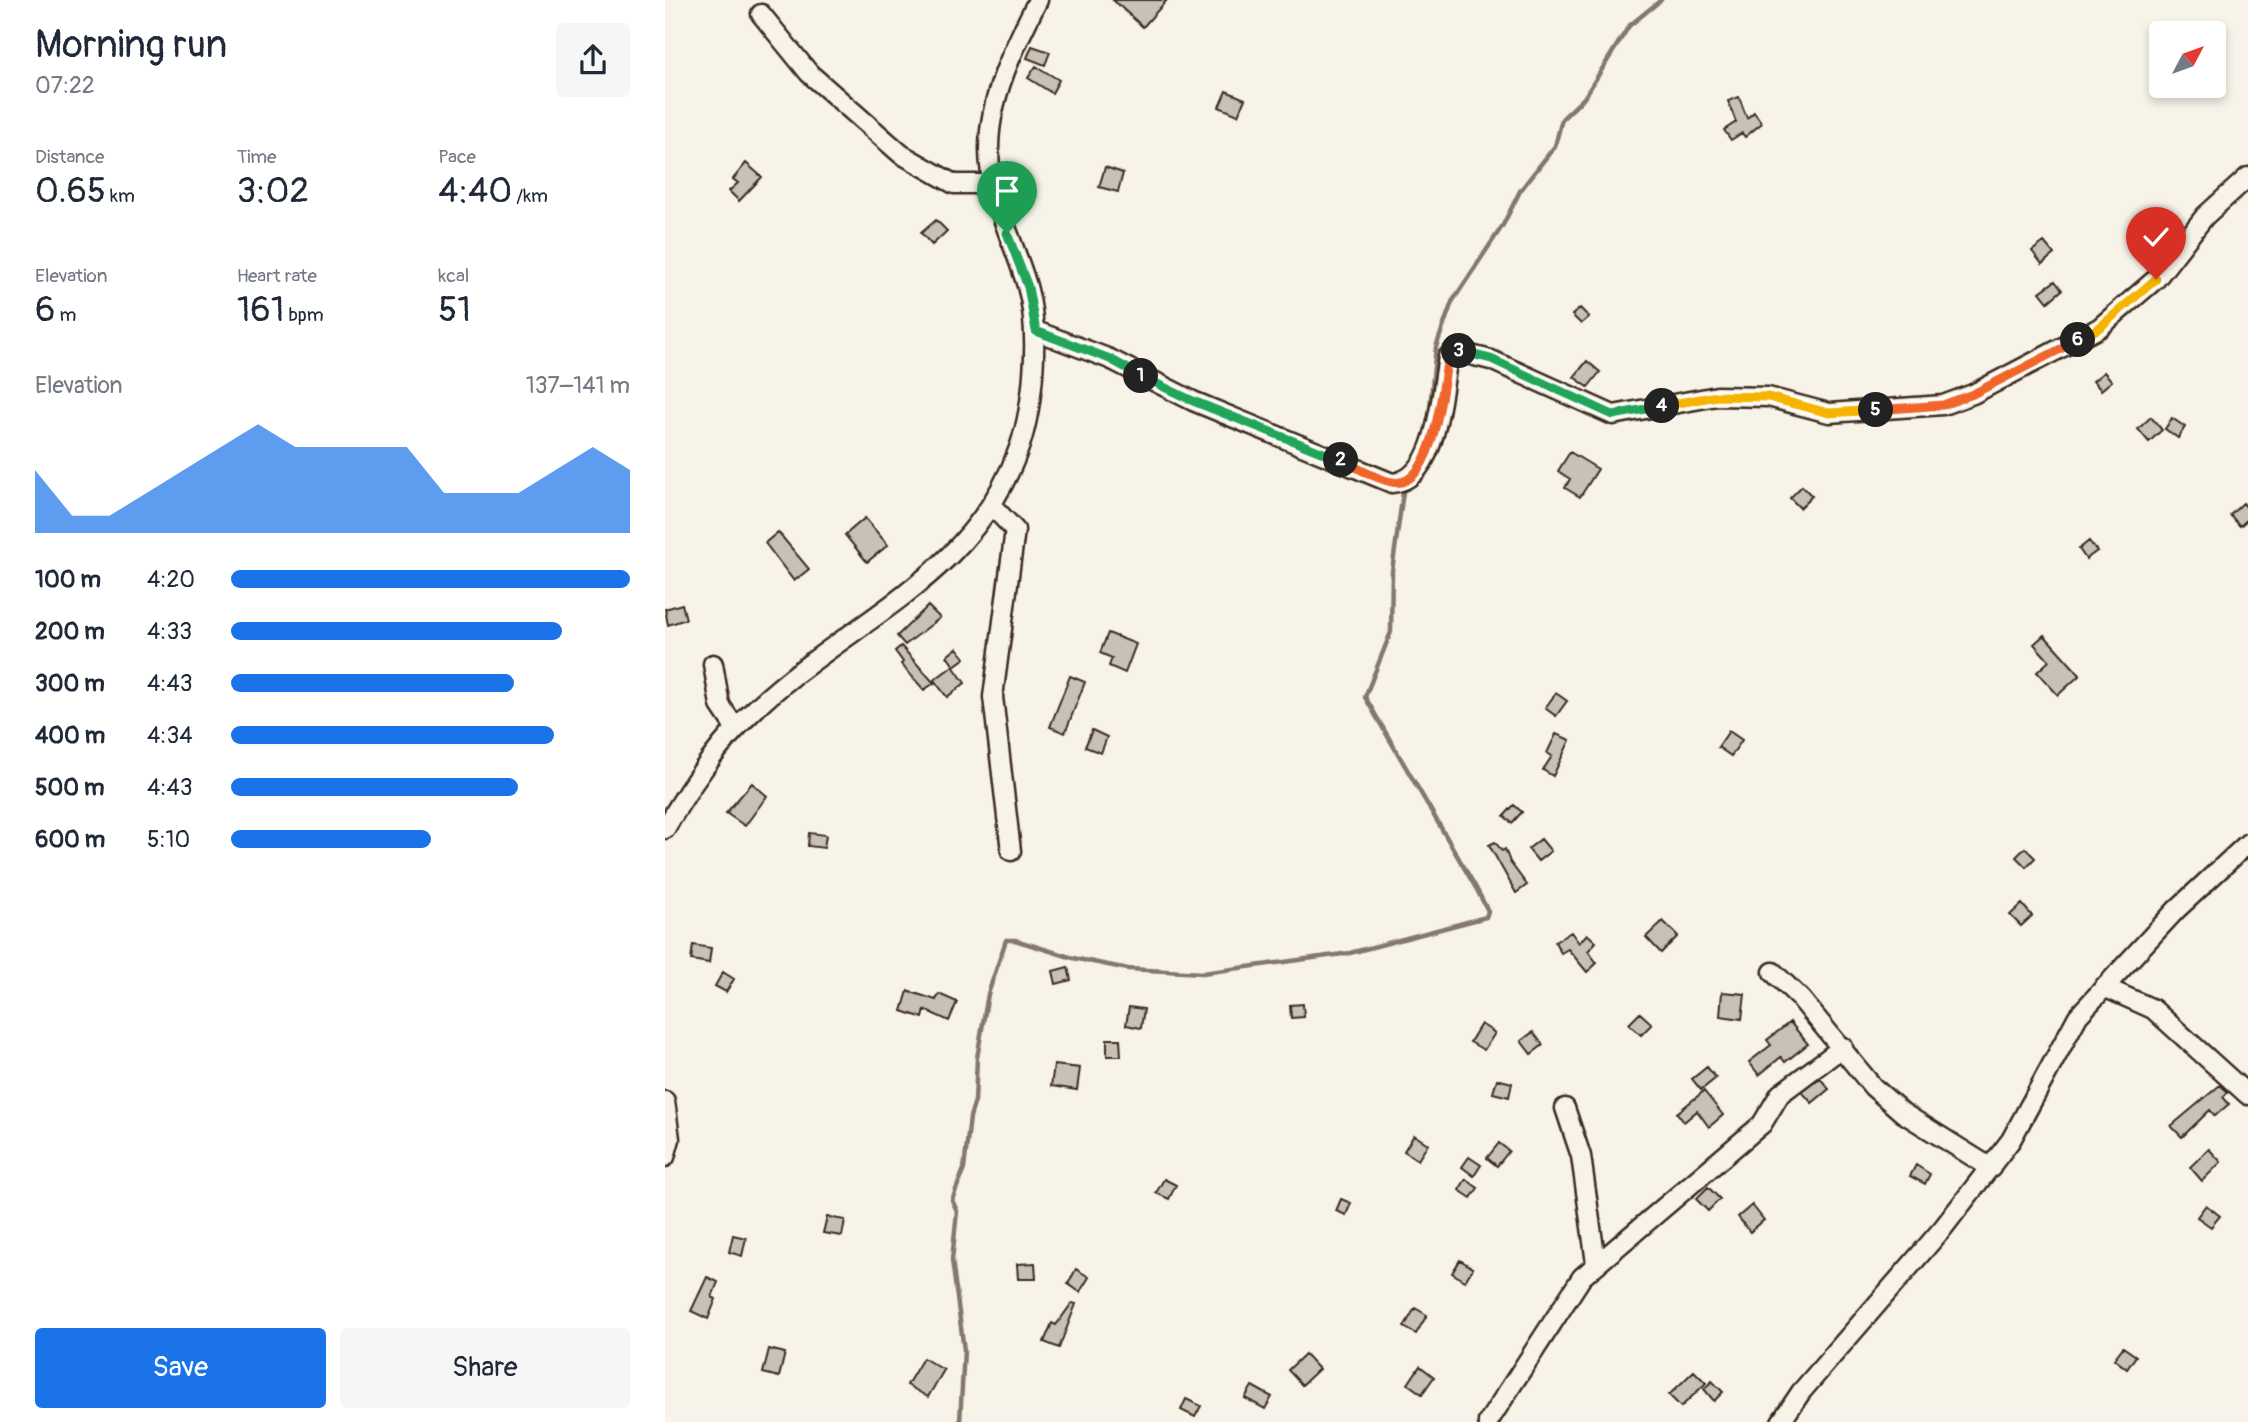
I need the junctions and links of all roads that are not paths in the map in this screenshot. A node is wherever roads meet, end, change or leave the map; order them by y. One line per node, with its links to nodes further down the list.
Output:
1 (1038, 0): 4 (street)
2 (761, 15): 4 (street)
3 (2248, 177): 5 (street)
4 (993, 184): 5 (street)
5 (1036, 331): 6 (street)
6 (993, 507): 8 (street); 11 (street)
7 (713, 664): 8 (street)
8 (736, 729): 9 (street)
9 (665, 829)
10 (2248, 843): 13 (street)
11 (1011, 851)
12 (1773, 972): 14 (street)
13 (2104, 987): 15 (street); 19 (street)
14 (1843, 1047): 19 (street); 20 (street)
15 (2248, 1095)
16 (665, 1101): 18 (street)
17 (1565, 1108): 20 (street)
18 (665, 1157)
19 (1991, 1168): 22 (street)
20 (1596, 1263): 21 (street)
21 (1488, 1422)
22 (1781, 1422)

